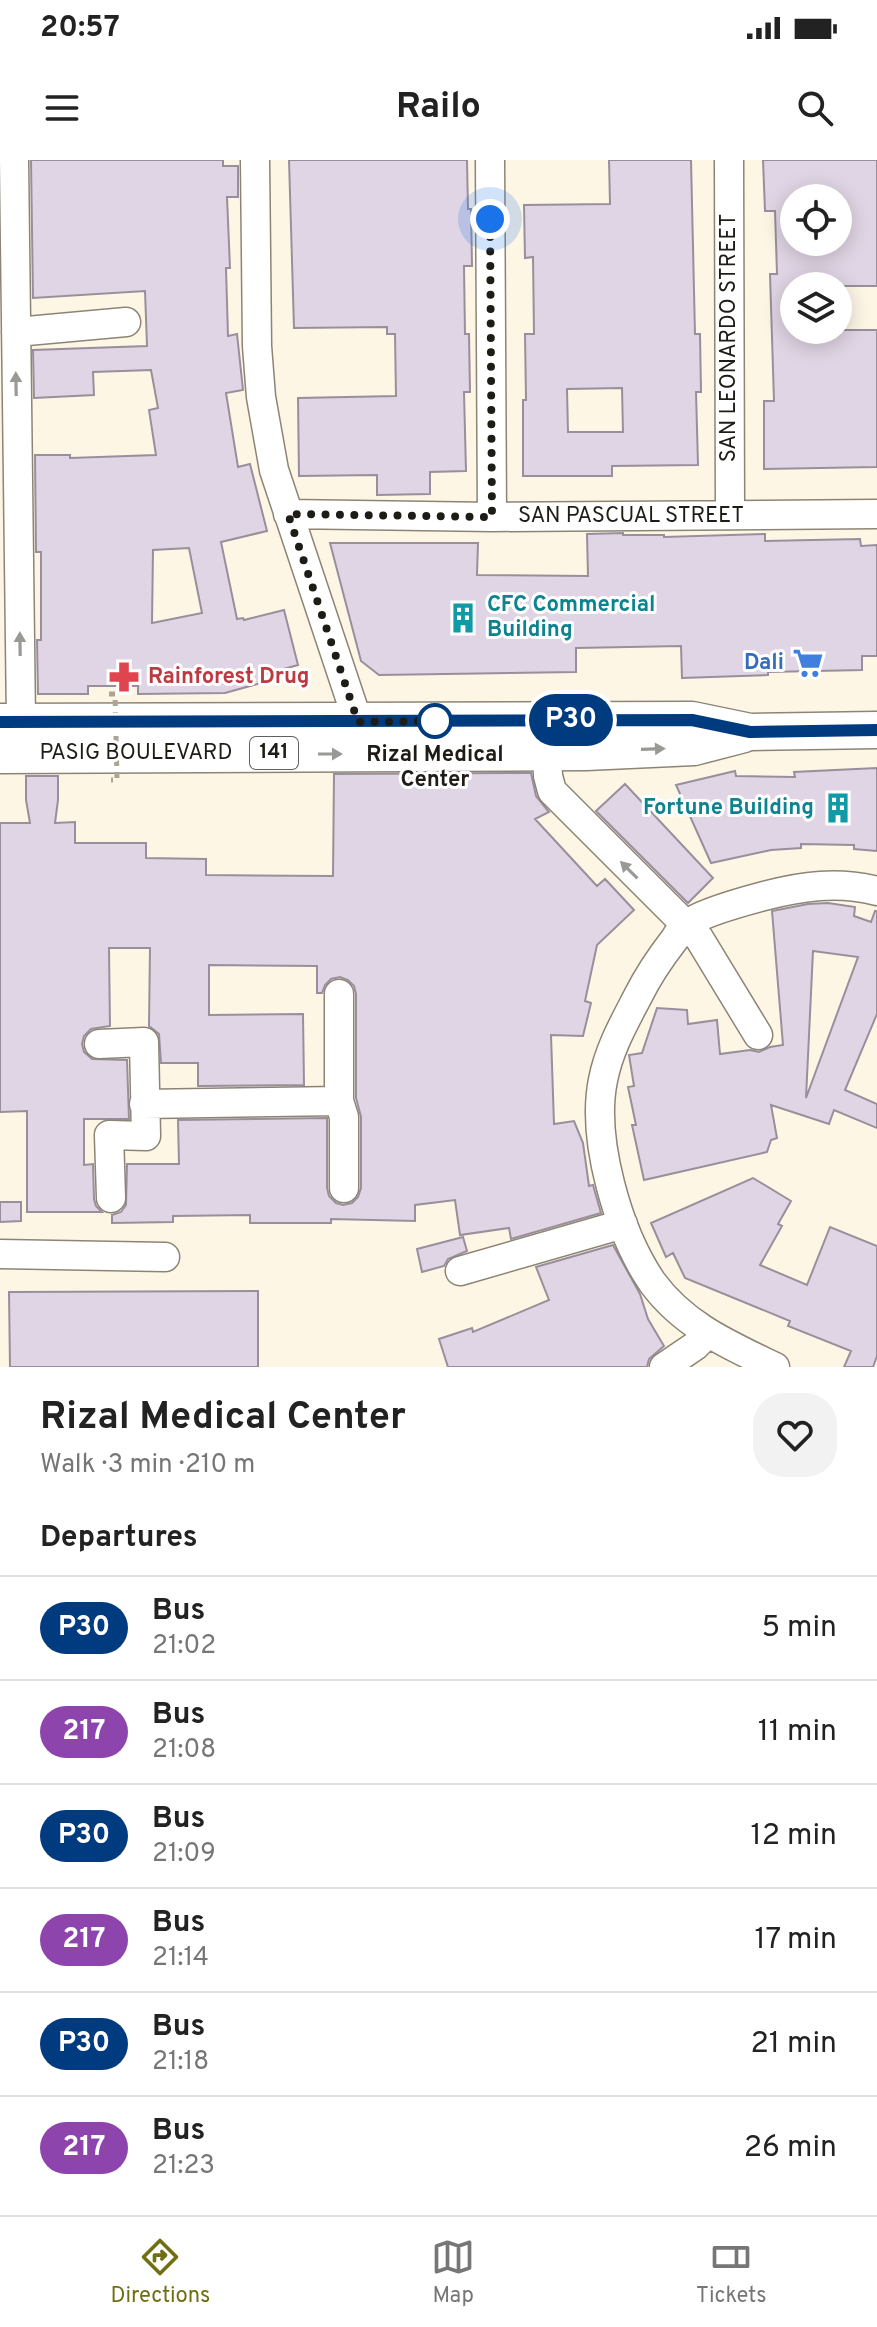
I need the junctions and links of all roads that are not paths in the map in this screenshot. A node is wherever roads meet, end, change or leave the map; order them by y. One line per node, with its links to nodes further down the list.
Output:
1 (14, 160): 6 (street)
2 (255, 160): 7 (street)
3 (490, 160): 10 (street)
4 (729, 160): 9 (street, SAN LEONARDO STREET)
5 (126, 322): 6 (street)
6 (16, 332): 11 (street, one-way to 6)
7 (288, 514): 10 (street, SAN PASCUAL STREET); 12 (street)
8 (877, 514): 9 (street, SAN PASCUAL STREET)
9 (730, 515): 10 (street, SAN PASCUAL STREET)
10 (492, 517)
11 (10, 722): 12 (main road, PASIG BOULEVARD / 141)
12 (358, 722): 14 (main road, PASIG BOULEVARD / 141)
13 (877, 730): 14 (main road, PASIG BOULEVARD / 141)
14 (750, 732): 15 (main road, PASIG BOULEVARD / 141, one-way to 14)
15 (547, 752): 16 (main road, PASIG BOULEVARD / 141, one-way to 15); 18 (street, one-way to 15)
16 (0, 755)
17 (877, 891): 18 (street)
18 (685, 925): 20 (street); 26 (street)
19 (339, 994): 22 (street)
20 (758, 1035)
21 (99, 1044): 23 (street)
22 (339, 1101): 23 (street); 24 (street)
23 (144, 1104): 25 (street)
24 (344, 1188)
25 (111, 1198)
26 (623, 1224): 29 (street); 30 (street)
27 (0, 1254): 28 (street)
28 (165, 1257)
29 (460, 1271)
30 (707, 1334): 31 (street); 32 (street)
31 (664, 1367)
32 (775, 1367)

